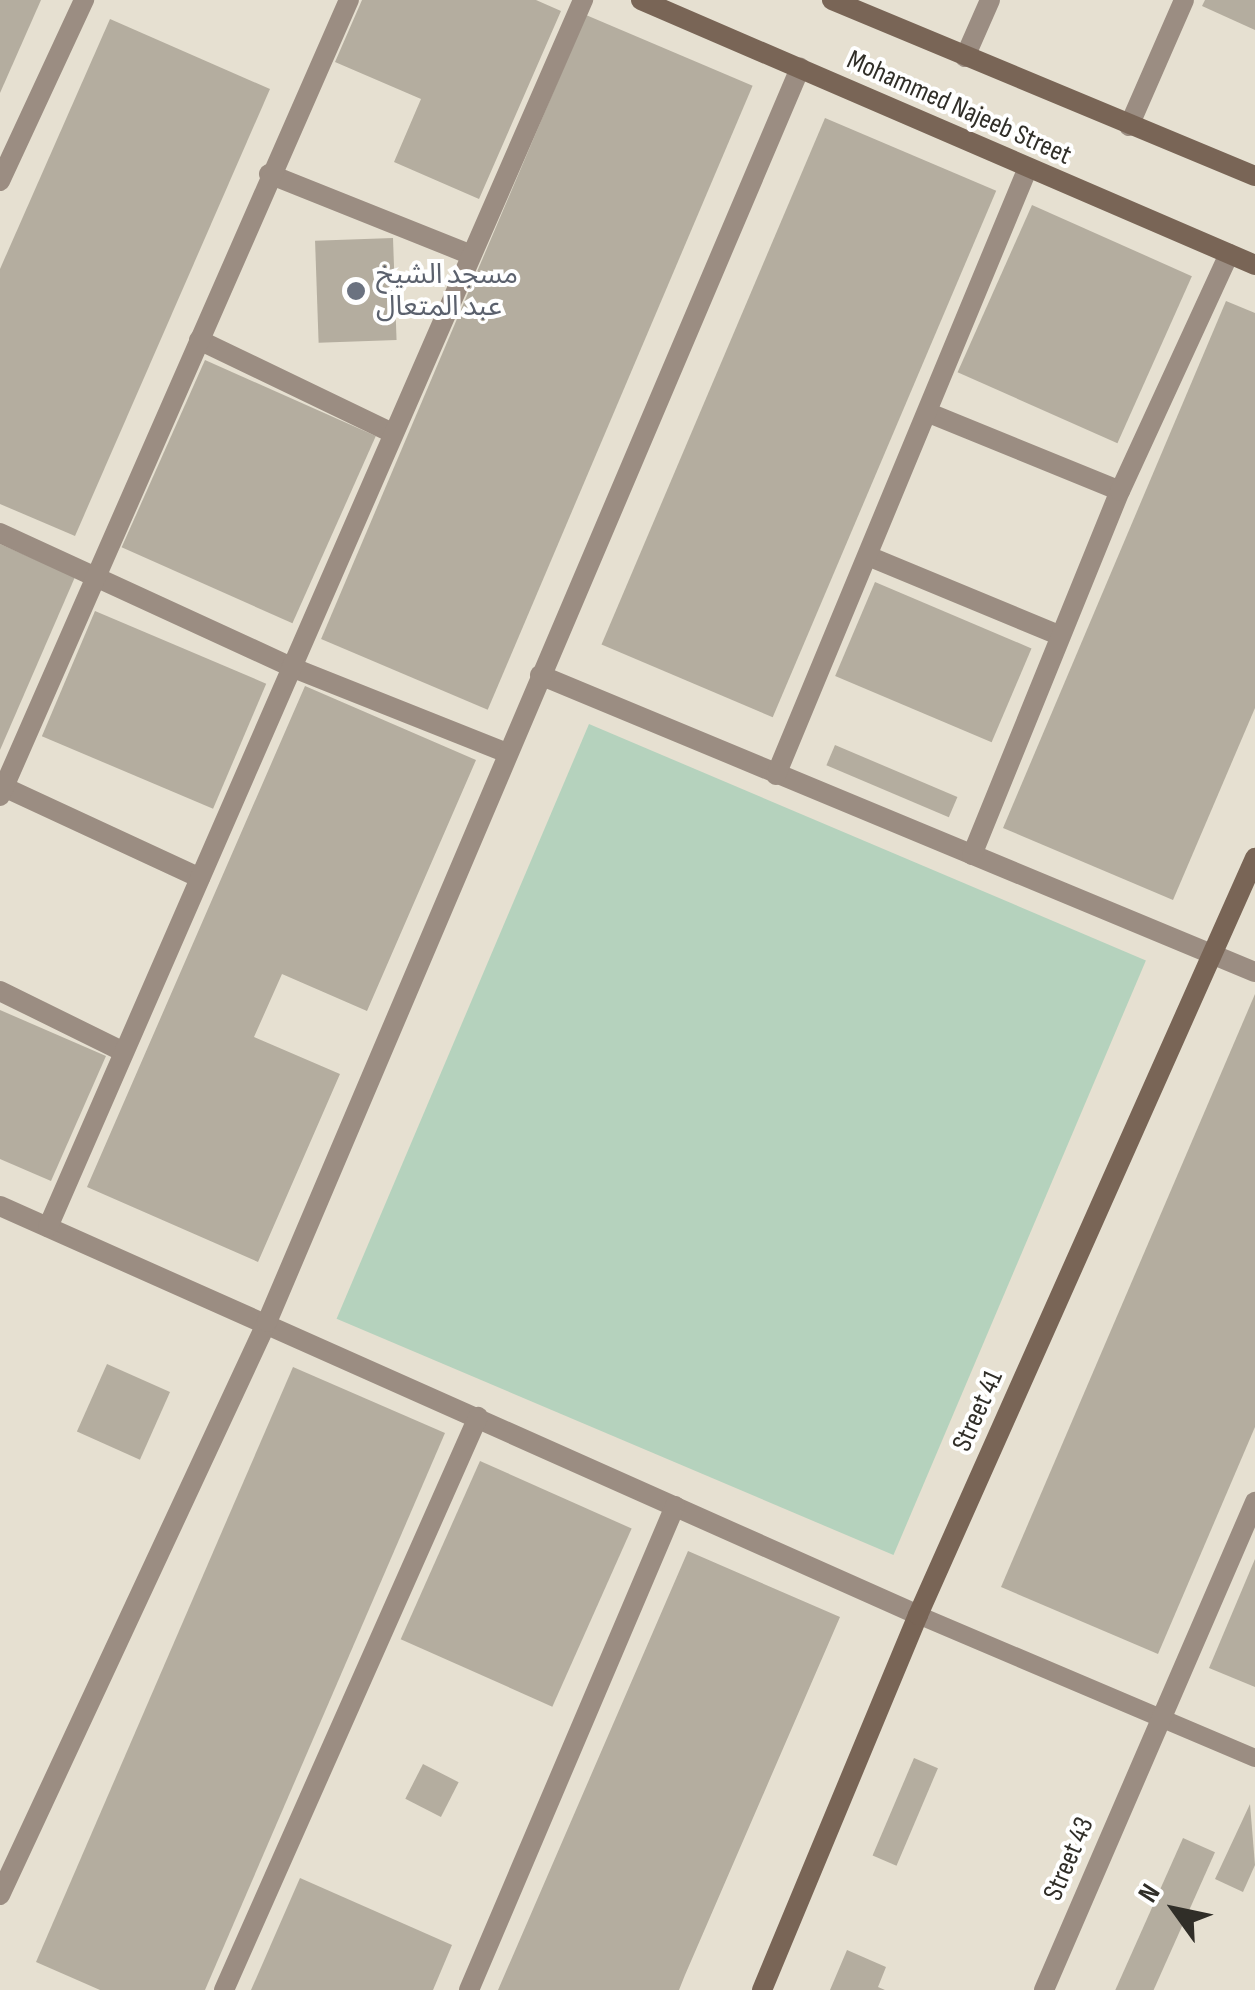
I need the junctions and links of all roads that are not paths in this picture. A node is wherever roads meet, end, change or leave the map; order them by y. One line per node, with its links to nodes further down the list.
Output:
1 (84, 0): 14 (street)
2 (349, 0): 12 (street)
3 (583, 0): 15 (street)
4 (641, 0): 9 (main road, Mohammed Najeeb Street)
5 (832, 0): 8 (main road, Mohammed Najeeb Street)
6 (990, 0): 8 (street)
7 (1184, 0): 10 (street)
8 (965, 57): 10 (main road, Mohammed Najeeb Street)
9 (800, 68): 11 (main road, Mohammed Najeeb Street); 27 (street)
10 (1129, 126): 13 (main road, Mohammed Najeeb Street)
11 (1027, 170): 16 (main road, Mohammed Najeeb Street); 19 (street)
12 (268, 174): 15 (street); 18 (street)
13 (1255, 176)
14 (0, 181)
15 (469, 254): 20 (street)
16 (1230, 254): 17 (main road, Mohammed Najeeb Street); 21 (street)
17 (1255, 265)
18 (199, 340): 20 (street); 24 (street)
19 (929, 413): 21 (street); 23 (street)
20 (392, 433): 26 (street)
21 (1120, 491): 25 (street)
22 (0, 533): 24 (street)
23 (868, 556): 25 (street); 29 (street)
24 (92, 578): 26 (street); 30 (street)
25 (1059, 635): 31 (street)
26 (291, 667): 28 (street); 33 (street)
27 (540, 675): 28 (street); 29 (street)
28 (508, 753): 40 (street)
29 (776, 775): 31 (street)
30 (2, 792): 33 (street)
31 (972, 855): 34 (street)
32 (1255, 858): 34 (main road, Street 41)
33 (200, 878): 37 (street)
34 (1213, 954): 35 (street); 44 (main road, Street 41)
35 (1255, 972)
36 (0, 991): 37 (street)
37 (124, 1052): 39 (street)
38 (0, 1206): 39 (street)
39 (48, 1227): 40 (street)
40 (267, 1322): 41 (street); 47 (street)
41 (478, 1417): 43 (street); 48 (street)
42 (1255, 1502): 45 (street, Street 43)
43 (674, 1506): 44 (street); 49 (street)
44 (918, 1615): 45 (lane); 50 (main road, Street 41)
45 (1160, 1717): 46 (lane); 51 (street, Street 43)
46 (1255, 1758)
47 (2, 1887)
48 (224, 1990)
49 (469, 1990)
50 (762, 1990)
51 (1044, 1990)

